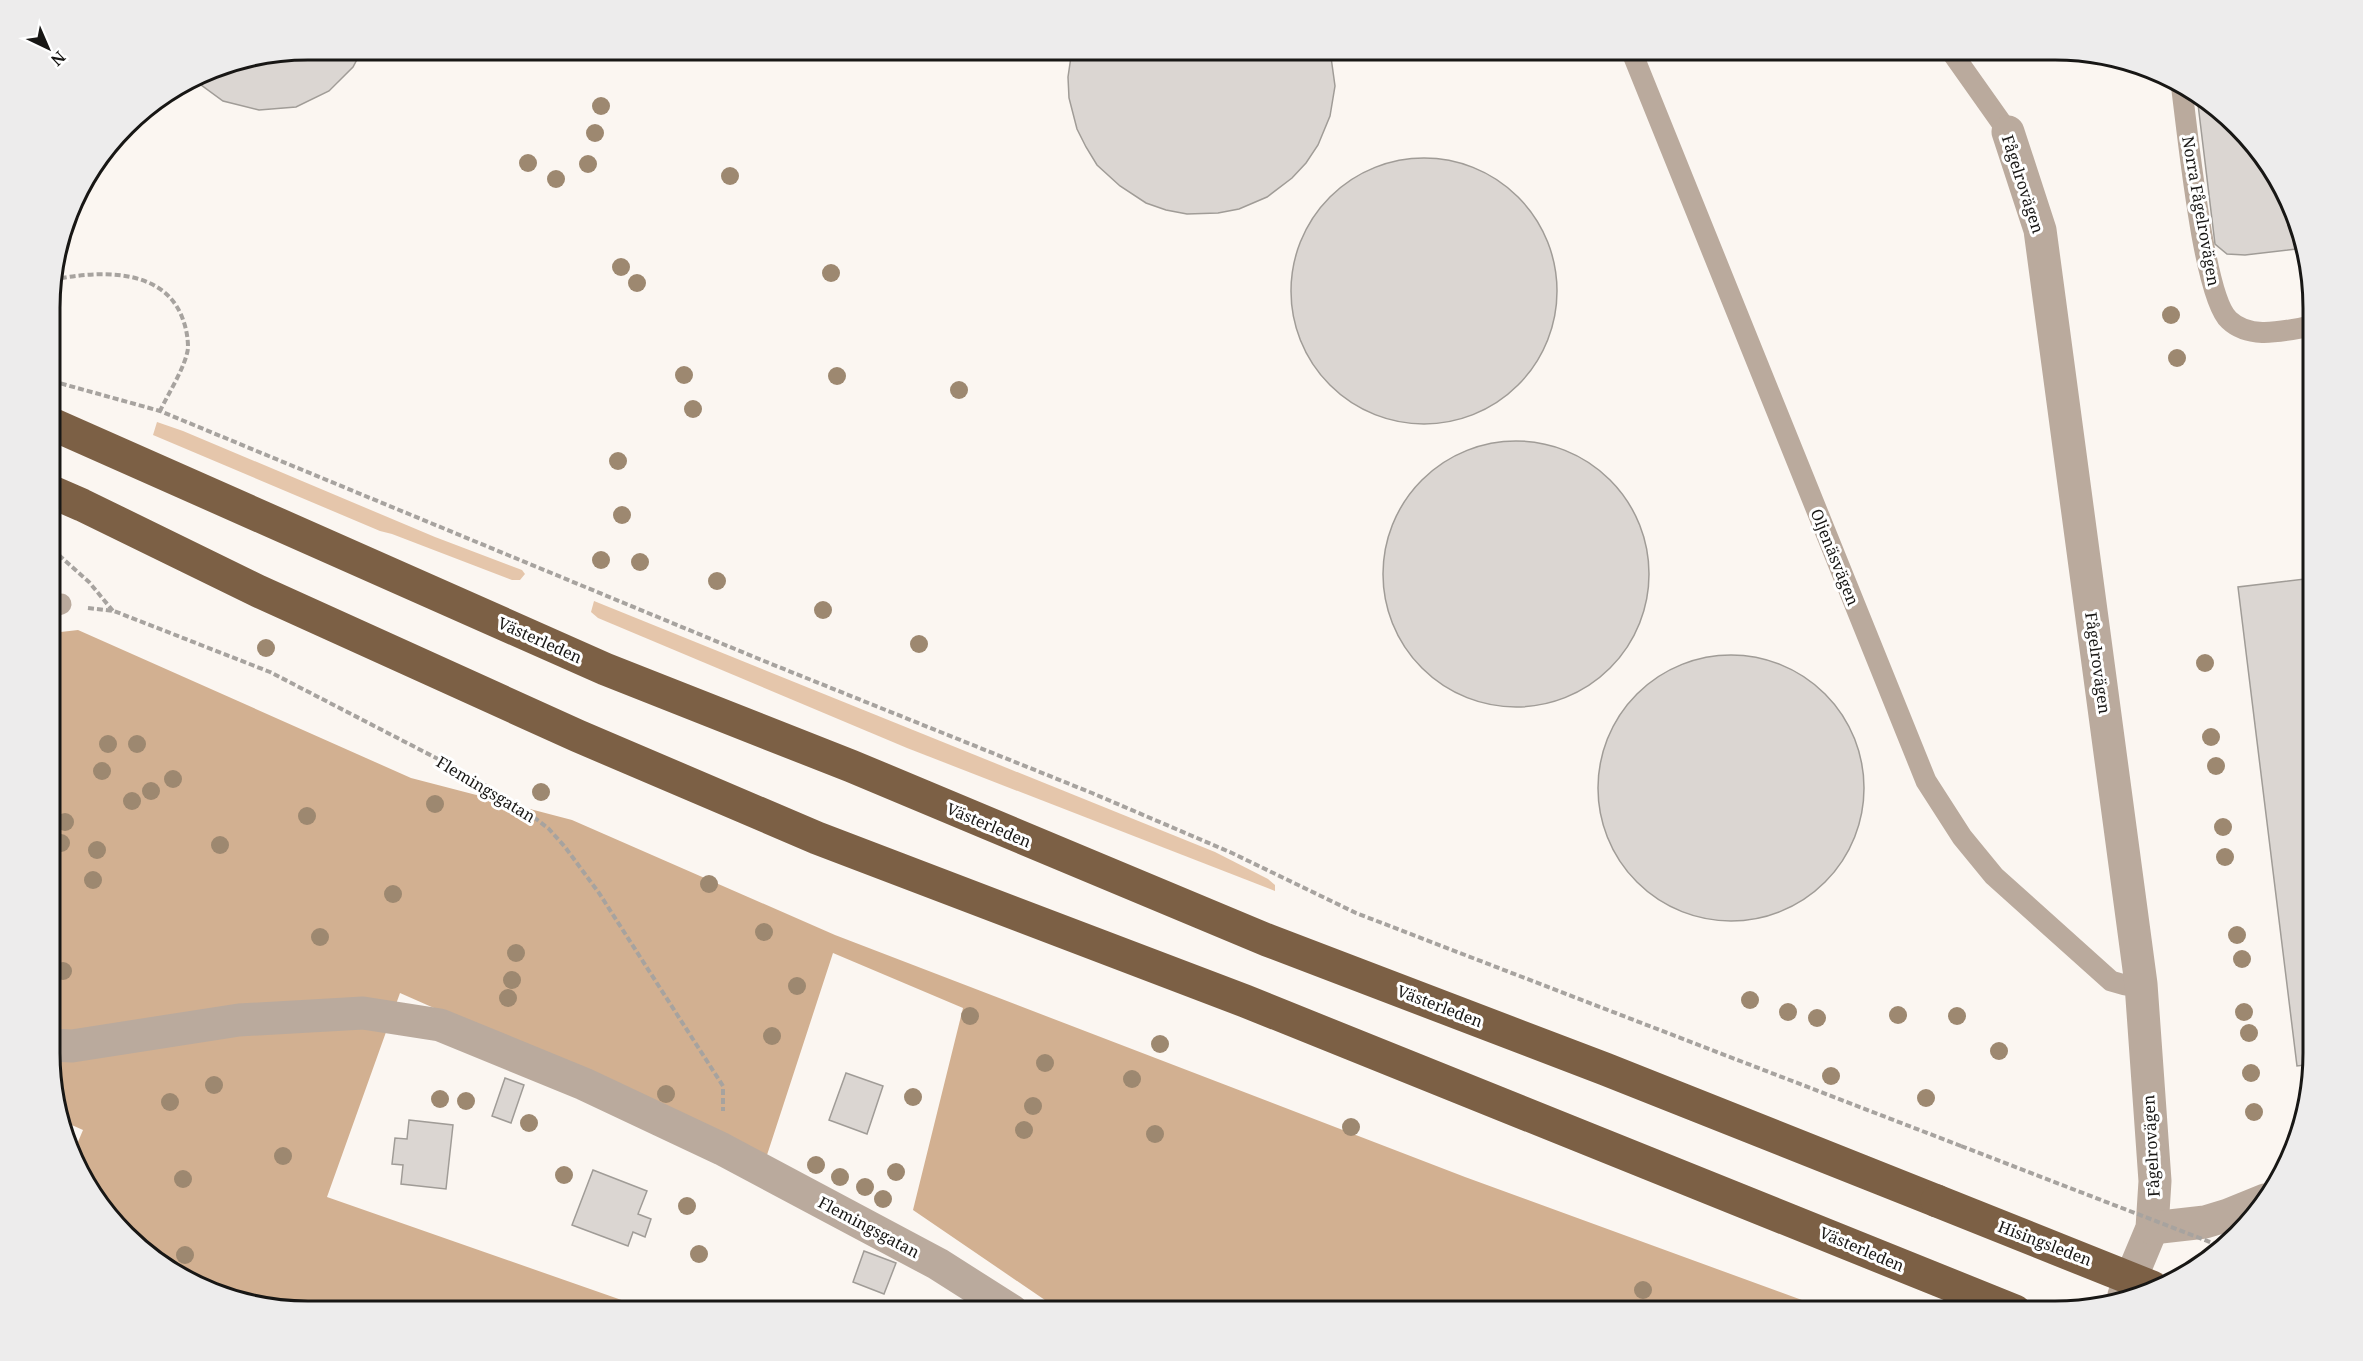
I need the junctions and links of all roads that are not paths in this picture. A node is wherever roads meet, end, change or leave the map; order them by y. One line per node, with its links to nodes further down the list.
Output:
1 (1635, 60): 8 (lane, Oljenäsvägen)
2 (1957, 60): 4 (lane, Fågelrovägen)
3 (2183, 95): 5 (lane, Norra Fågelrovägen)
4 (2008, 132): 8 (street, Fågelrovägen)
5 (2303, 328)
6 (60, 428): 10 (highway, Västerleden)
7 (60, 495): 16 (highway, Västerleden)
8 (2141, 984): 12 (street, Fågelrovägen)
9 (60, 1045): 15 (street, Flemingsgatan)
10 (1937, 1201): 13 (highway, Hisingsleden, bridge)
11 (2250, 1206): 12 (street)
12 (2152, 1228): 14 (street, Fågelrovägen)
13 (2145, 1284)
14 (2126, 1291)
15 (996, 1301)
16 (1990, 1301)

